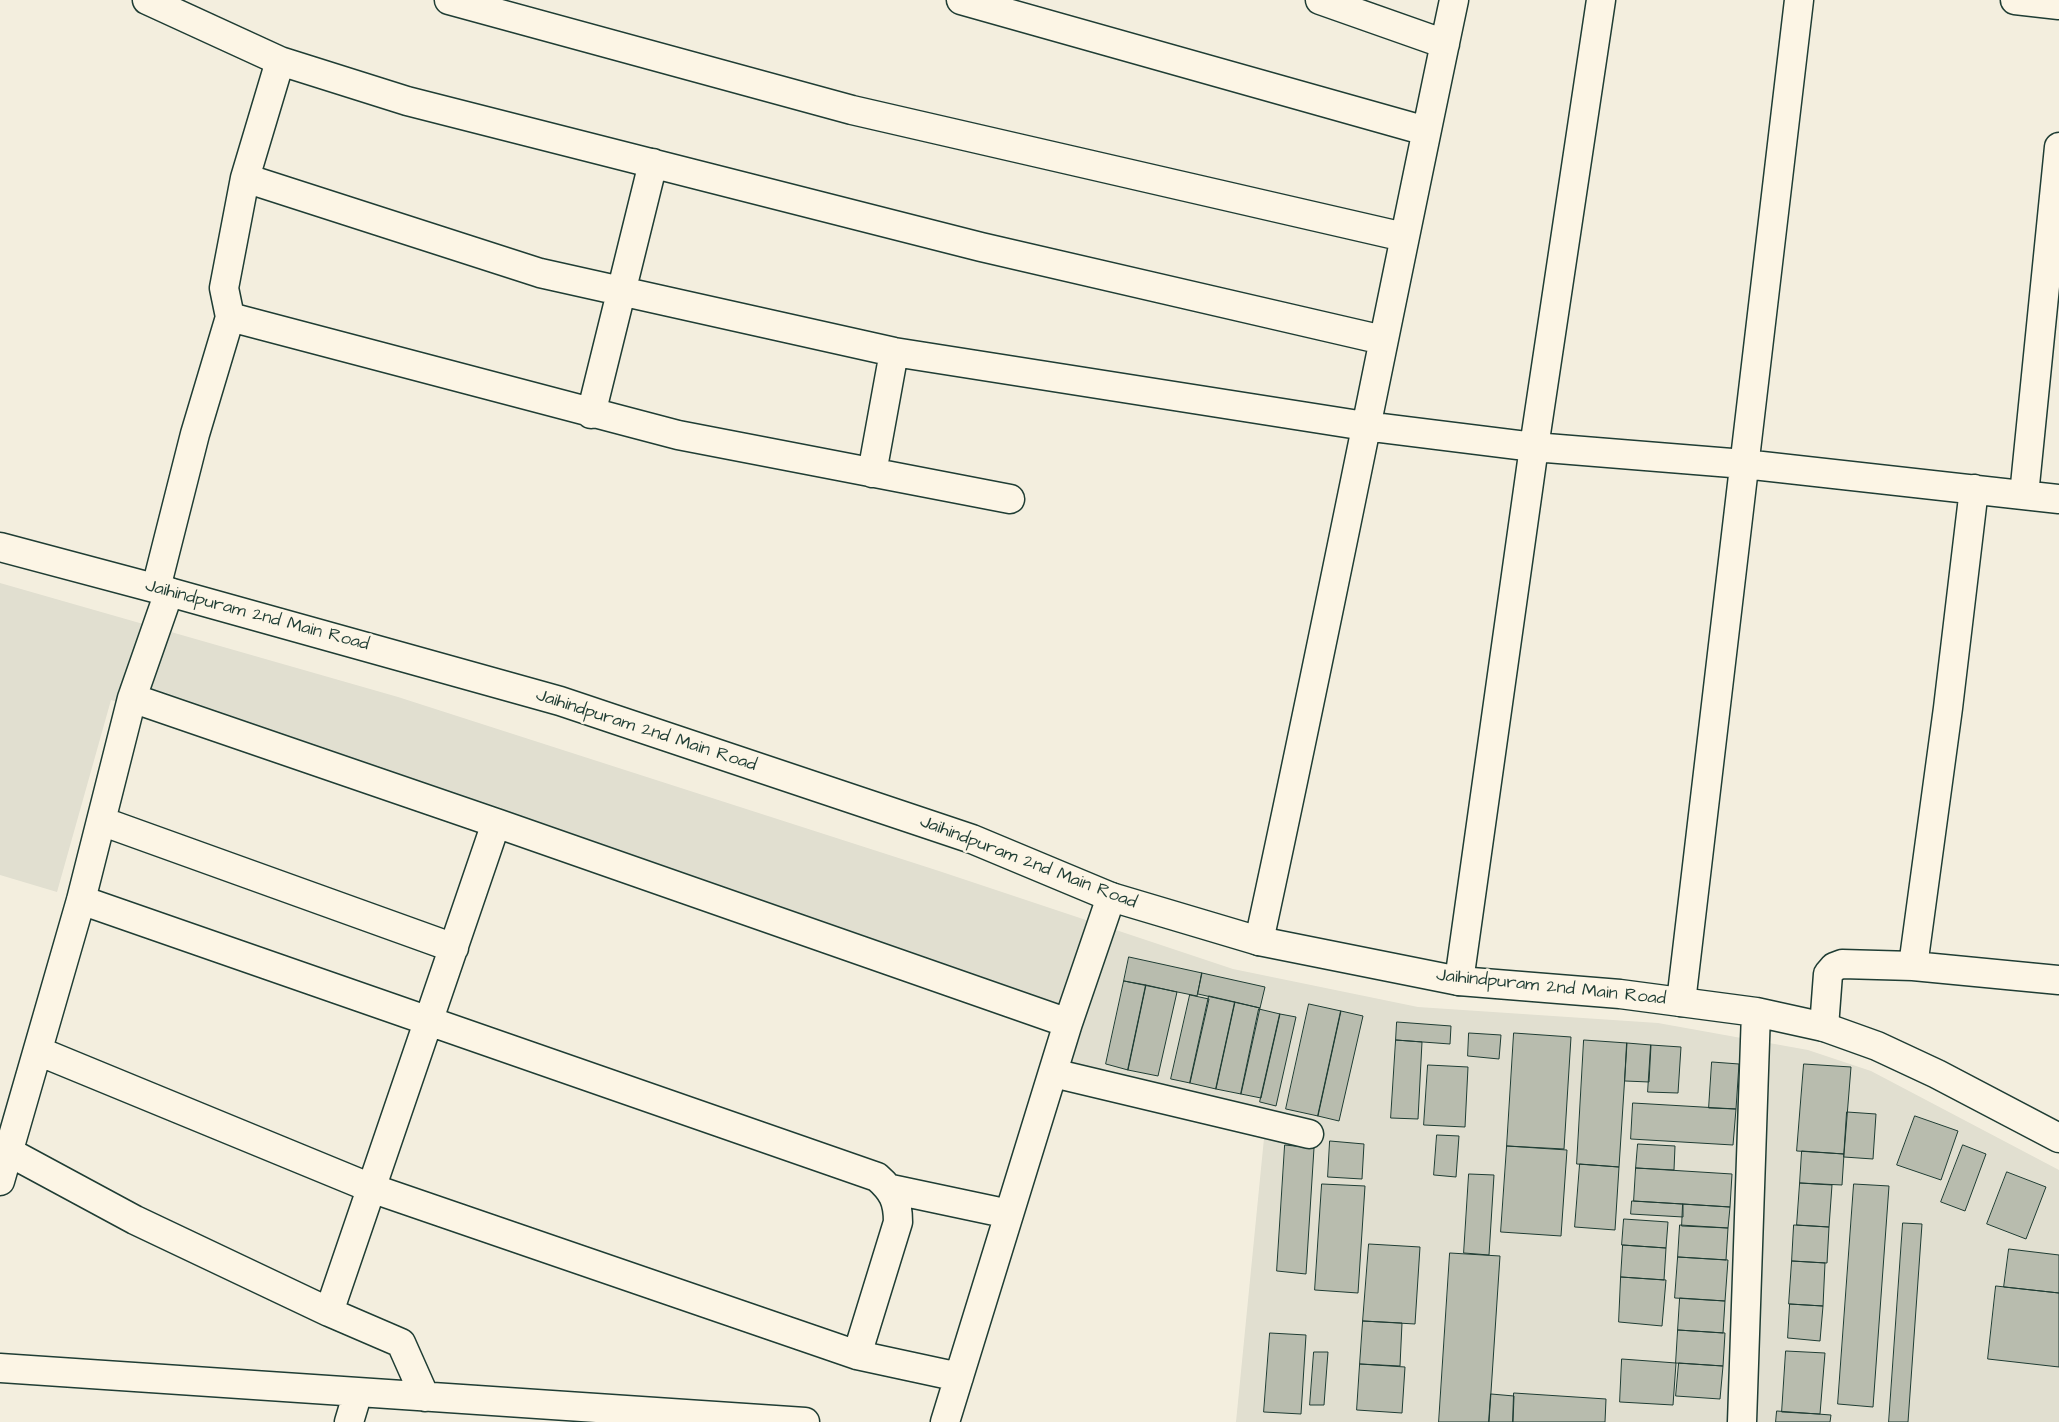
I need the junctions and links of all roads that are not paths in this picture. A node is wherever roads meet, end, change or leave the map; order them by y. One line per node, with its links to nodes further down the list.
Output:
1 (147, 0): 11 (street)
2 (449, 0): 16 (street)
3 (961, 0): 12 (street)
4 (1320, 0): 10 (street)
5 (1454, 0): 10 (street)
6 (1601, 0): 23 (street)
7 (1799, 0): 24 (street)
8 (2015, 0): 9 (street)
9 (2059, 5)
10 (1445, 44): 12 (street)
11 (280, 61): 14 (street); 15 (street)
12 (1426, 131): 16 (street)
13 (2059, 147): 27 (street)
14 (653, 163): 17 (street); 19 (street)
15 (245, 178): 17 (street); 18 (street)
16 (1404, 237): 19 (street)
17 (620, 291): 20 (street); 21 (street)
18 (230, 318): 21 (street); 31 (street)
19 (1383, 340): 22 (street)
20 (894, 352): 22 (street); 25 (street)
21 (591, 414): 25 (street)
22 (1365, 426): 23 (street); 37 (street)
23 (1534, 447): 24 (street); 41 (street)
24 (1744, 464): 26 (street); 42 (street)
25 (872, 473): 28 (street)
26 (1974, 489): 27 (street); 39 (street)
27 (2024, 495): 29 (street)
28 (1010, 499)
29 (2059, 499)
30 (0, 547): 31 (street, Jaihindpuram 2nd Main Road)
31 (163, 590): 32 (street); 35 (street, Jaihindpuram 2nd Main Road)
32 (132, 698): 33 (street); 34 (street)
33 (101, 822): 36 (street); 38 (street)
34 (496, 824): 38 (street); 45 (street)
35 (1111, 898): 37 (street, Jaihindpuram 2nd Main Road); 45 (street)
36 (81, 900): 44 (street); 47 (street)
37 (1260, 941): 41 (street, Jaihindpuram 2nd Main Road)
38 (454, 948): 44 (street)
39 (1913, 966): 40 (street); 46 (street)
40 (2059, 980)
41 (1460, 981): 42 (street, Jaihindpuram 2nd Main Road)
42 (1681, 1002): 43 (street, Jaihindpuram 2nd Main Road)
43 (1756, 1012): 46 (street, Jaihindpuram 2nd Main Road); 66 (street)
44 (429, 1020): 54 (street); 55 (street)
45 (1068, 1024): 48 (street)
46 (1824, 1026): 51 (street, Jaihindpuram 2nd Main Road)
47 (38, 1051): 49 (street); 54 (street)
48 (1053, 1073): 50 (street); 56 (street)
49 (12, 1100): 52 (street)
50 (1309, 1134)
51 (2059, 1138)
52 (9, 1152): 53 (street); 57 (street)
53 (0, 1181)
54 (371, 1188): 57 (street); 58 (street)
55 (891, 1189): 56 (street); 58 (street)
56 (1009, 1214): 60 (street)
57 (329, 1312): 62 (street)
58 (857, 1355): 60 (street)
59 (0, 1368): 61 (street)
60 (959, 1377): 65 (street)
61 (358, 1392): 62 (street); 63 (street)
62 (425, 1397): 64 (street)
63 (349, 1422)
64 (805, 1422)
65 (945, 1422)
66 (1742, 1422)

